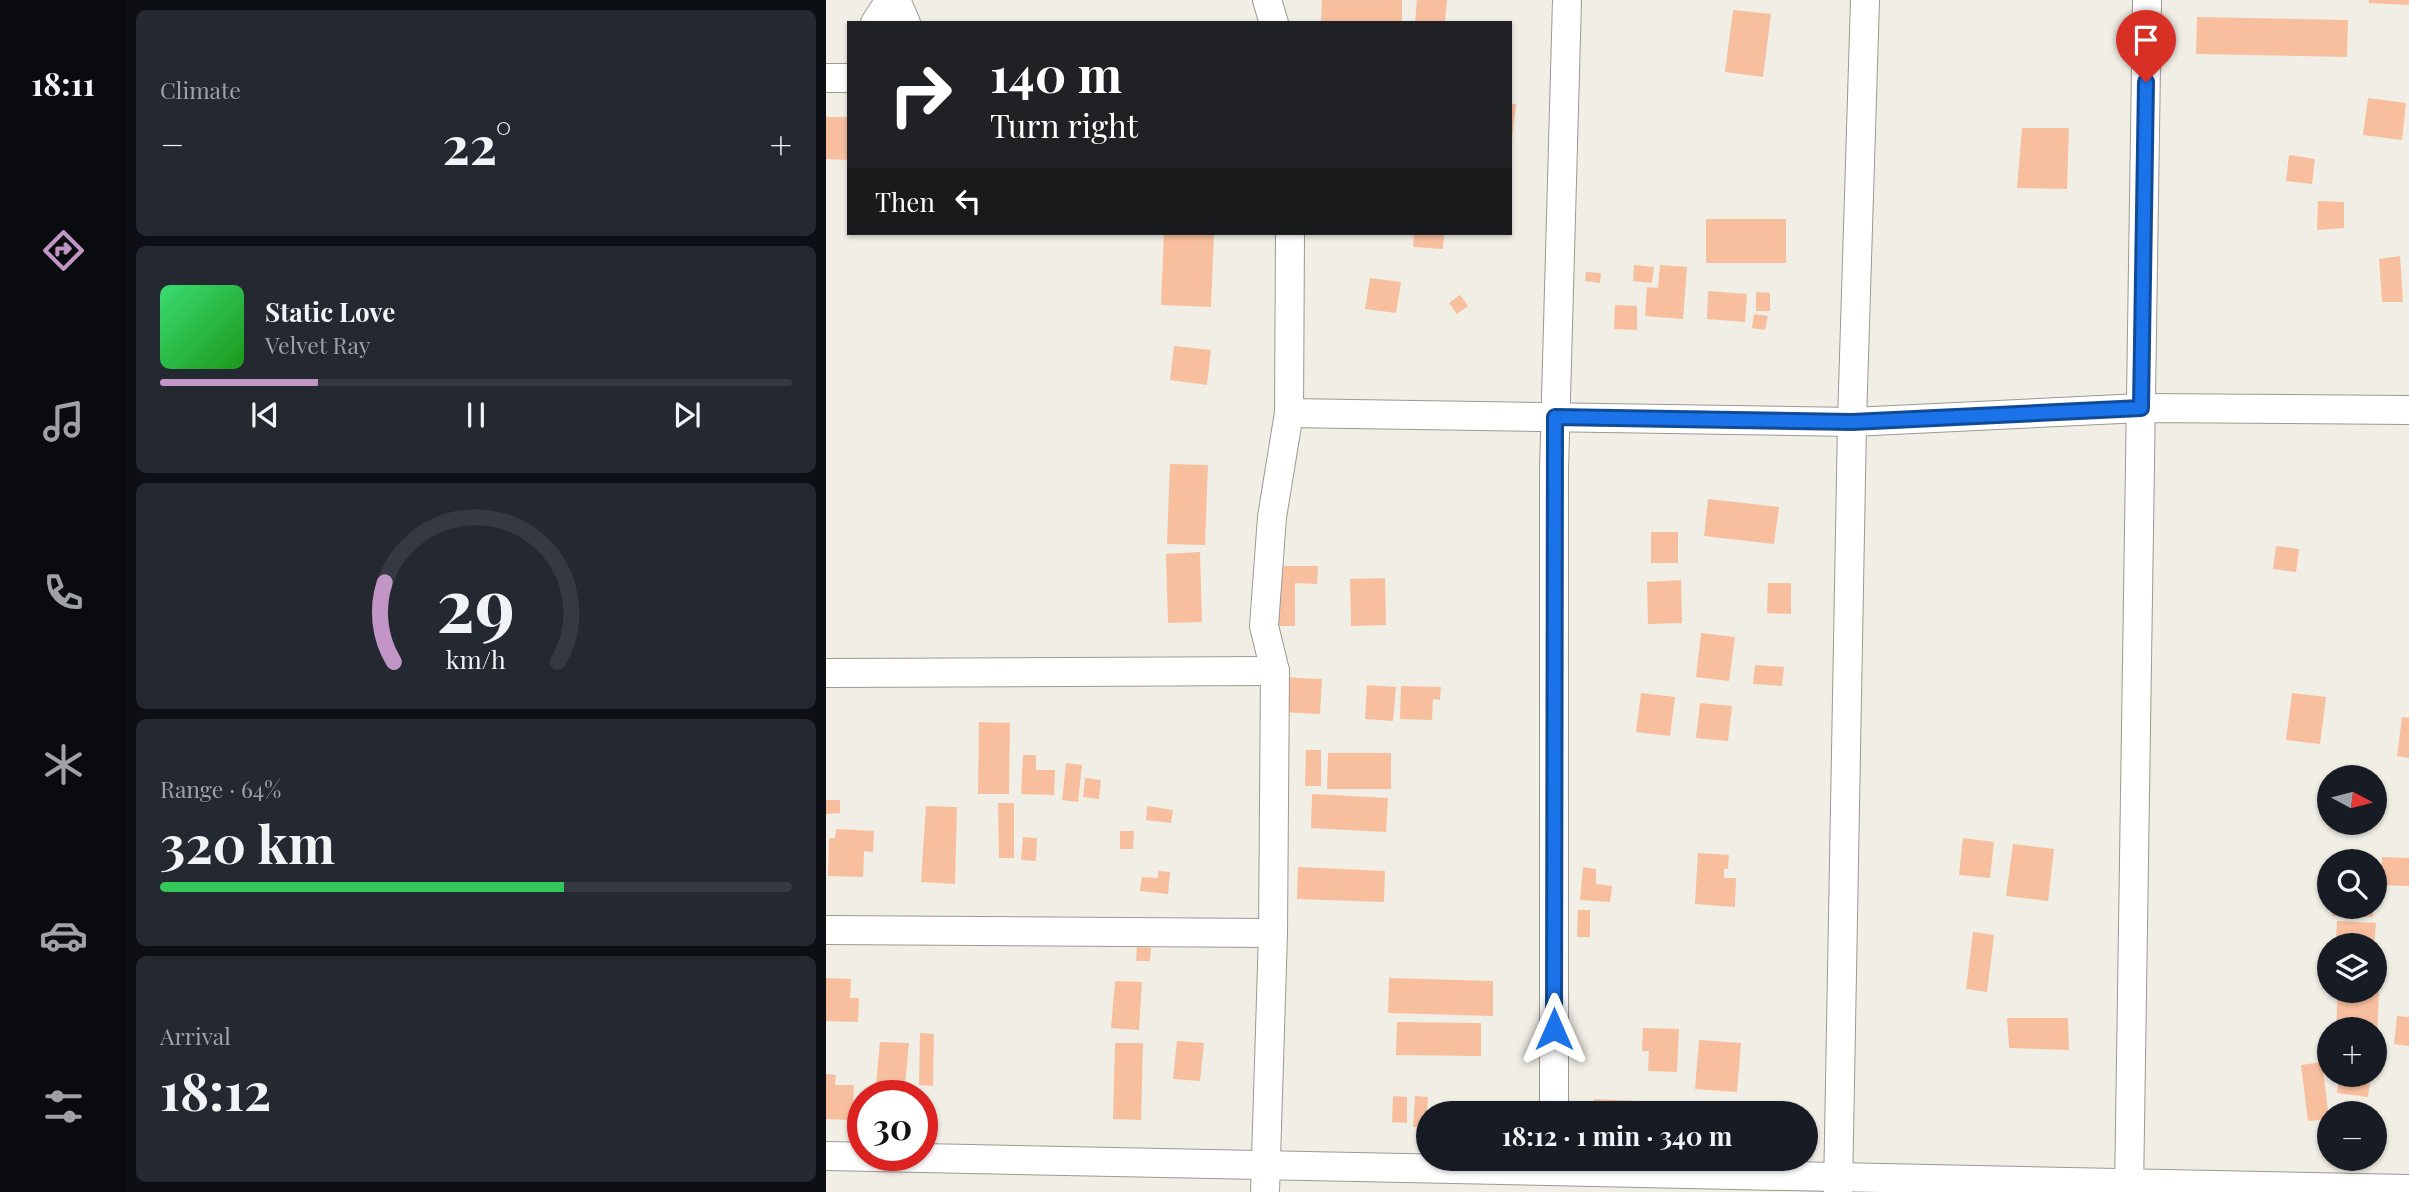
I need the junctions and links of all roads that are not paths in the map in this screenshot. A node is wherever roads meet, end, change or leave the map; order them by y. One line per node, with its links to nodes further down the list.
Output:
1 (890, 0): 7 (street)
2 (896, 0): 8 (street)
3 (1267, 0): 9 (street)
4 (1567, 0): 14 (street)
5 (1865, 0): 15 (street)
6 (2147, 0): 11 (street)
7 (876, 21)
8 (905, 21)
9 (1273, 21)
10 (1290, 235): 13 (street)
11 (2141, 408): 12 (street); 15 (street); 25 (street)
12 (2409, 410)
13 (1289, 413): 14 (street); 16 (street)
14 (1555, 417): 15 (street); 20 (street)
15 (1852, 422): 24 (street)
16 (1275, 671): 17 (street); 19 (street)
17 (826, 673)
18 (826, 930): 19 (street)
19 (1273, 933): 23 (street)
20 (1554, 1101)
21 (826, 1156): 23 (street)
22 (1554, 1174): 23 (street); 24 (street)
23 (1266, 1179)
24 (1838, 1184): 25 (street)
25 (2129, 1187): 26 (street)
26 (2409, 1189)

